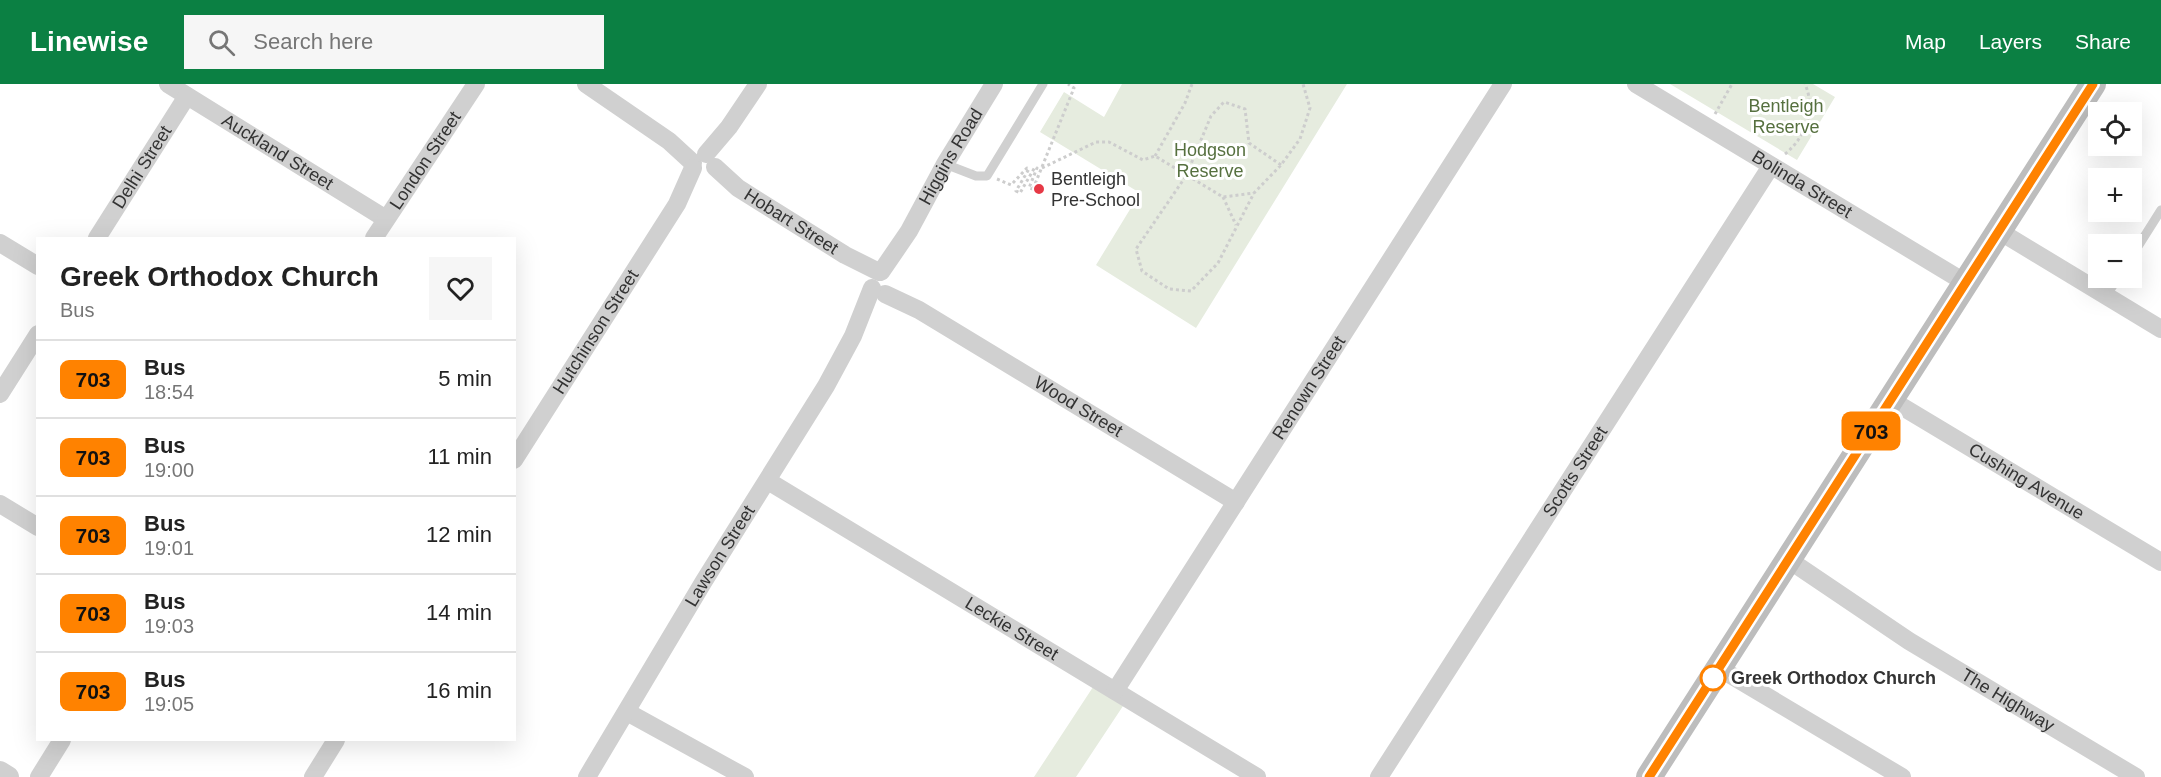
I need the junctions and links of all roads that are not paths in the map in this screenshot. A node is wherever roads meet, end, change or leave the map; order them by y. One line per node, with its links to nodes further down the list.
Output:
1 (168, 84): 10 (street, Auckland Street)
2 (476, 84): 15 (street, London Street)
3 (586, 84): 13 (street, Hobart Street)
4 (758, 84): 13 (street, Hutchinson Street)
5 (994, 84): 12 (street, Higgins Road)
6 (1043, 84): 12 (lane)
7 (1503, 84): 32 (street, Renown Street)
8 (1636, 84): 11 (street, Bolinda Street)
9 (2093, 84): 16 (main road)
10 (187, 96): 15 (street, Auckland Street); 17 (street, Delhi Street)
11 (1778, 160): 23 (street, Bolinda Street); 49 (street, Scotts Street)
12 (945, 164): 22 (street, Higgins Road)
13 (704, 165): 22 (street, Hobart Street); 30 (street, Hutchinson Street)
14 (2161, 210): 19 (lane)
15 (386, 219): 18 (street, London Street)
16 (1999, 231): 23 (main road); 25 (street)
17 (98, 237)
18 (375, 237)
19 (2142, 240)
20 (0, 243): 21 (street)
21 (36, 265)
22 (882, 283): 31 (street, Lawson Street); 32 (street, Wood Street)
23 (1966, 283): 29 (main road)
24 (2111, 288): 25 (lane)
25 (2106, 296): 26 (street)
26 (2161, 329)
27 (36, 337): 28 (street)
28 (0, 394)
29 (1892, 400): 35 (main road); 36 (street, Cushing Avenue)
30 (516, 457)
31 (768, 481): 38 (street, Leckie Street); 39 (street, Lawson Street)
32 (1236, 502): 38 (street, Renown Street)
33 (0, 504): 34 (street)
34 (36, 526)
35 (1789, 560): 37 (main road); 52 (street, The Highway)
36 (2161, 562)
37 (1719, 668): 50 (main road); 51 (street)
38 (1115, 691): 48 (street, Leckie Street)
39 (627, 712): 46 (street, Lawson Street); 47 (street)
40 (61, 741): 44 (street)
41 (335, 741): 45 (street)
42 (0, 772): 43 (street)
43 (8, 777)
44 (39, 777)
45 (313, 777)
46 (587, 777)
47 (746, 777)
48 (1257, 777)
49 (1379, 777)
50 (1649, 777)
51 (1902, 777)
52 (2136, 777)

